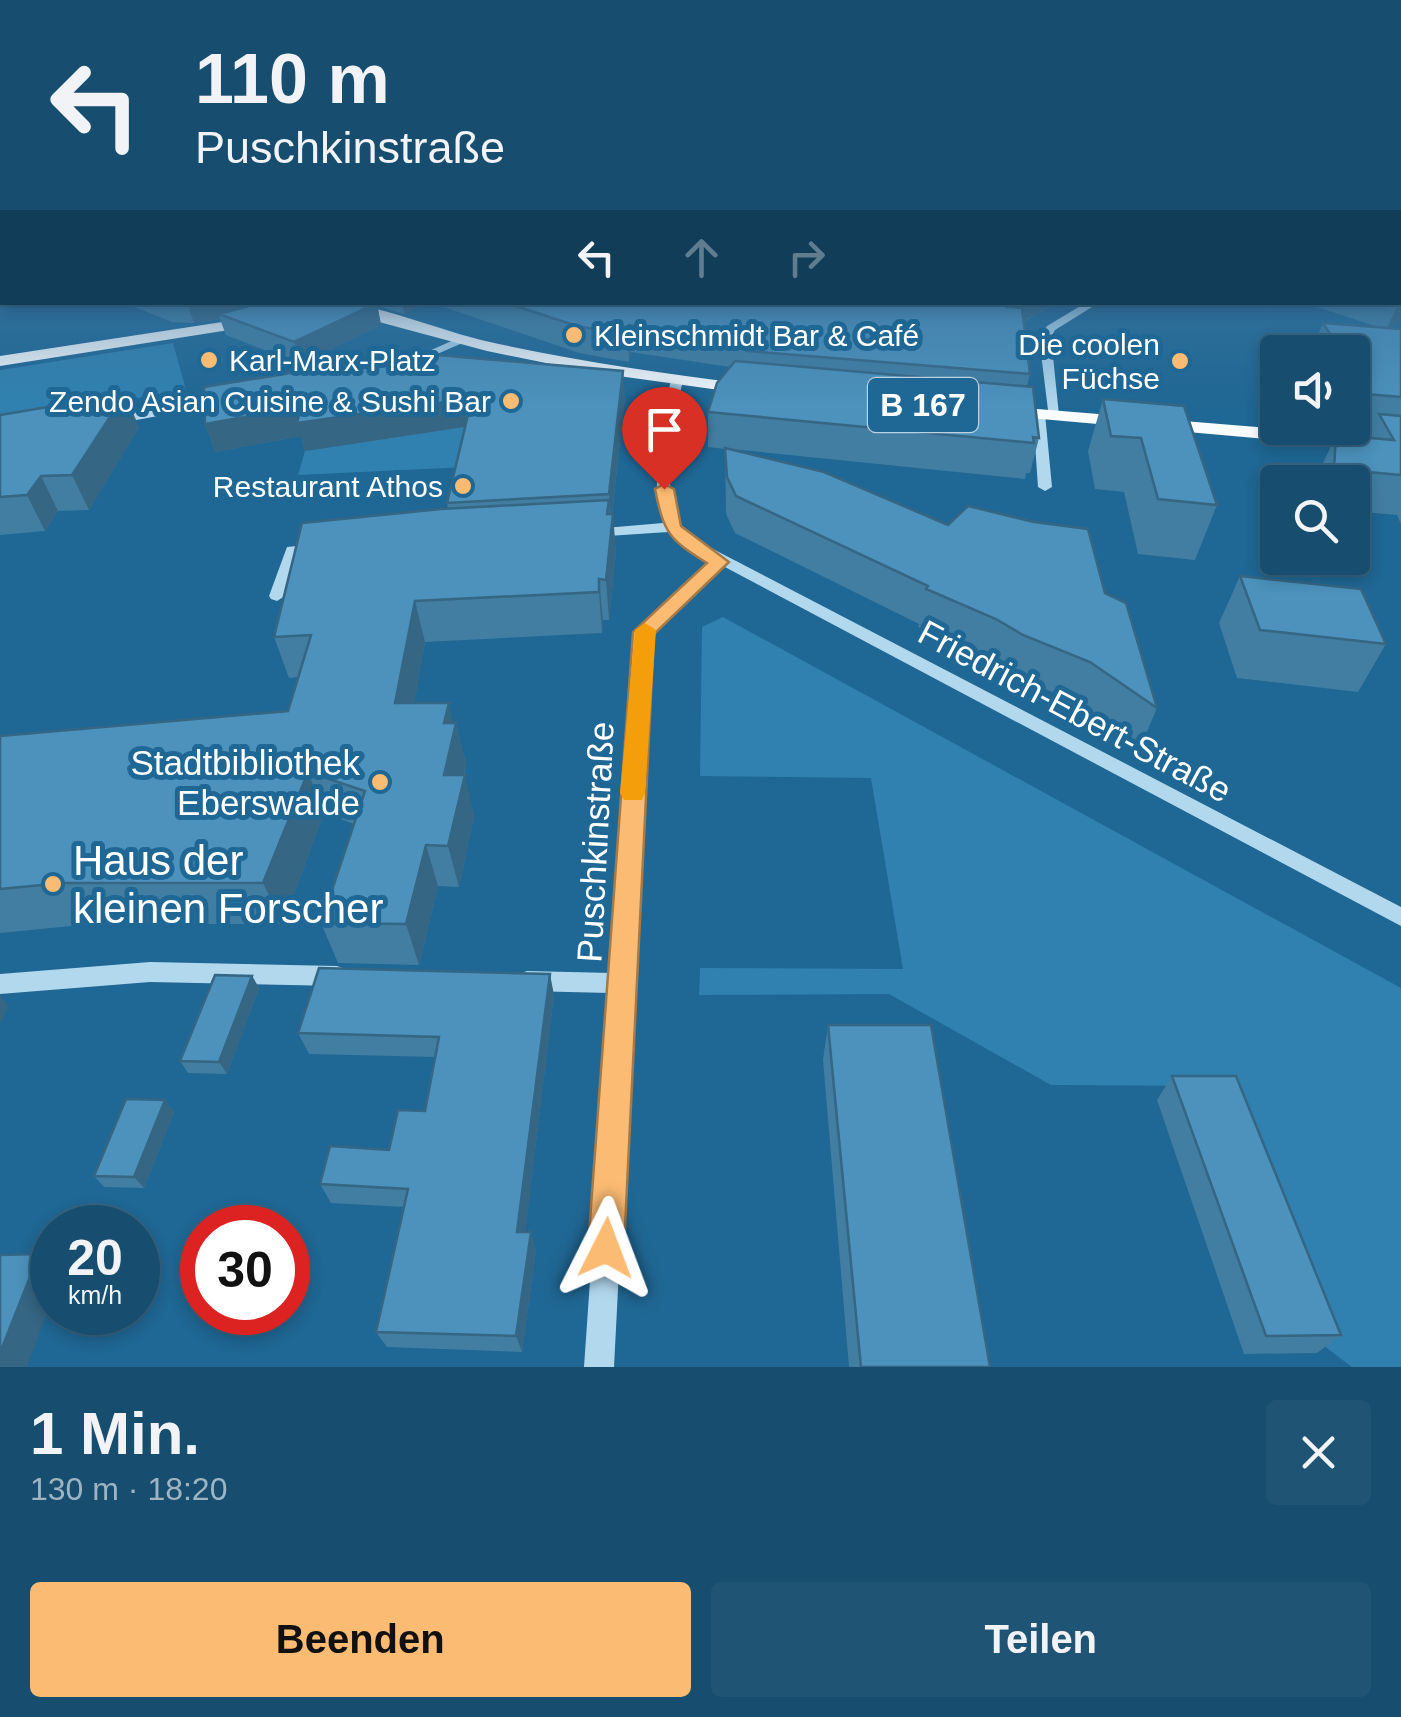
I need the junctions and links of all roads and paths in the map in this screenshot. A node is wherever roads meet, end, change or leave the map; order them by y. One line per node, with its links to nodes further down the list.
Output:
1 (342, 305): 4 (main road)
2 (1091, 305): 11 (street)
3 (273, 318): 5 (main road)
4 (456, 342): 6 (street); 7 (main road)
5 (0, 361)
6 (396, 367)
7 (677, 380): 8 (main road); 15 (street)
8 (762, 390)
9 (249, 396): 12 (street)
10 (982, 410): 11 (main road, B 167)
11 (1046, 415): 13 (main road, B 167); 14 (street)
12 (96, 423)
13 (1401, 446)
14 (1045, 487)
15 (672, 527): 16 (street); 18 (street)
16 (583, 534)
17 (330, 548): 19 (street)
18 (720, 562): 20 (street, Friedrich-Ebert-Straße); 23 (street, Puschkinstraße)
19 (276, 596)
20 (1401, 917)
21 (362, 977): 24 (street)
22 (496, 980): 23 (street)
23 (622, 983): 25 (street, Puschkinstraße)
24 (0, 984)
25 (599, 1367)

